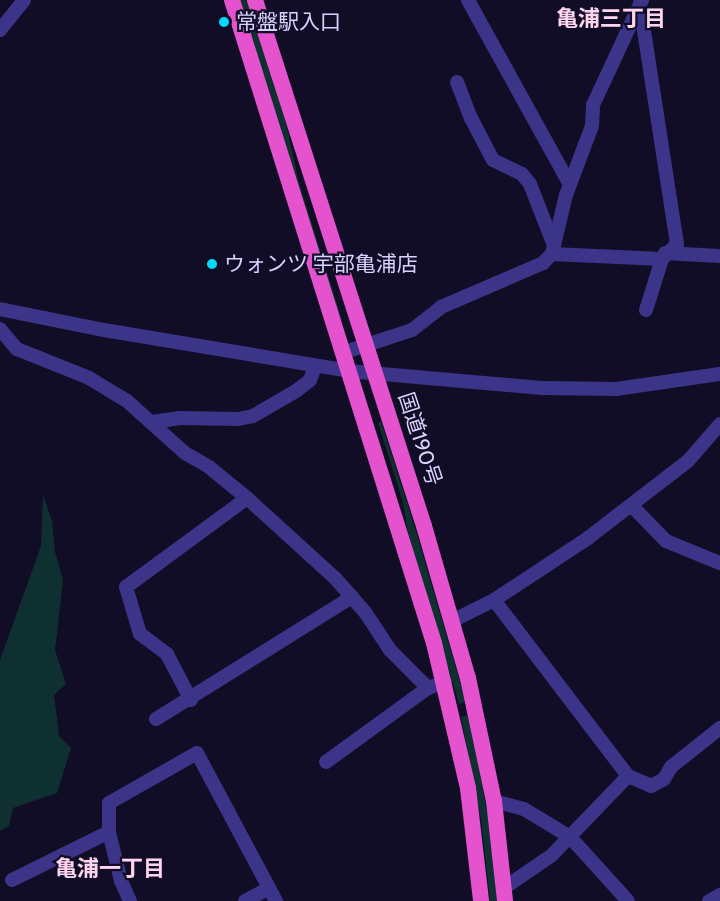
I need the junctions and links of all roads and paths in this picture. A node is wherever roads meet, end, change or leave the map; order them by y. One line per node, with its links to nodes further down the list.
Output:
1 (24, 0): 6 (street)
2 (232, 0): 16 (highway)
3 (255, 0): 15 (highway, 国道190号)
4 (468, 0): 8 (street)
5 (641, 2): 8 (street); 10 (street)
6 (0, 30)
7 (457, 82): 9 (street)
8 (570, 185): 9 (street)
9 (553, 248): 10 (street); 15 (street)
10 (663, 256): 11 (street); 13 (street)
11 (720, 256)
12 (0, 309): 17 (street)
13 (646, 310)
14 (0, 328): 21 (street)
15 (367, 346): 16 (street); 19 (highway, 国道190号)
16 (342, 353): 18 (highway)
17 (315, 367): 18 (street); 21 (street)
18 (348, 371): 19 (street); 29 (highway)
19 (374, 373): 20 (street); 28 (highway, 国道190号)
20 (720, 374)
21 (152, 422): 23 (street)
22 (720, 424): 24 (street)
23 (247, 498): 26 (street); 31 (street)
24 (631, 505): 25 (street); 27 (street)
25 (720, 563)
26 (352, 597): 30 (street); 31 (street)
27 (494, 600): 28 (street); 35 (street)
28 (452, 621): 36 (highway, 国道190号)
29 (445, 682): 30 (street); 46 (highway)
30 (428, 687): 34 (street)
31 (191, 700): 32 (street)
32 (156, 719)
33 (720, 728): 35 (street)
34 (326, 762)
35 (628, 776): 38 (street)
36 (494, 801): 38 (street); 41 (highway, 国道190号)
37 (109, 832): 39 (street); 40 (street); 43 (street)
38 (570, 837): 41 (street); 47 (street)
39 (12, 880)
40 (269, 888): 44 (street); 45 (street)
41 (505, 894)
42 (720, 895): 48 (street)
43 (130, 901)
44 (245, 901)
45 (276, 901)
46 (481, 901)
47 (628, 901)
48 (709, 901)

